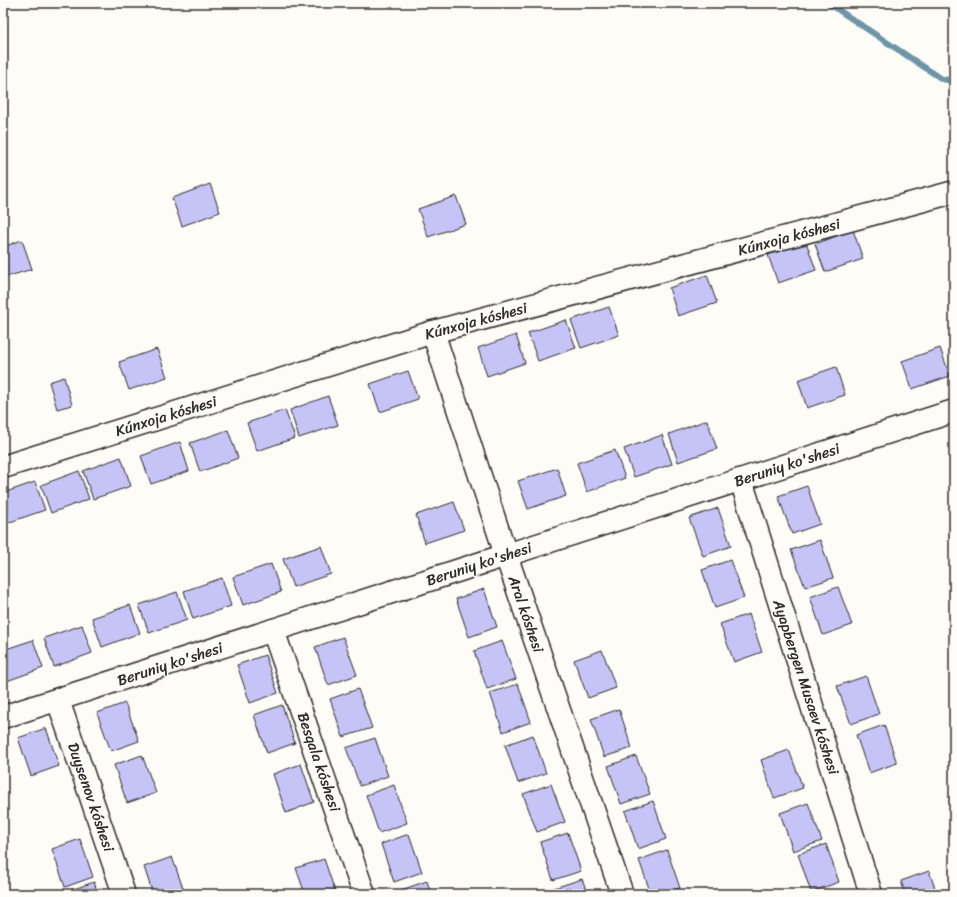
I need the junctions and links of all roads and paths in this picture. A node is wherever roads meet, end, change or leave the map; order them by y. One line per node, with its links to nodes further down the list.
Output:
1 (954, 192): 2 (street, Kúnxoja kóshesi)
2 (433, 332): 4 (street, Kúnxoja kóshesi); 6 (street, Aral kóshesi)
3 (954, 411): 5 (street, Beruniy ko'shesi)
4 (3, 467)
5 (741, 480): 6 (street, Beruniy ko'shesi); 13 (street, Ayapbergen Musaev kóshesi)
6 (506, 555): 7 (street, Beruniy ko'shesi); 12 (street, Aral kóshesi)
7 (273, 630): 8 (street, Beruniy ko'shesi); 11 (street, Besqala kóshesi)
8 (58, 700): 9 (street, Beruniy ko'shesi); 10 (street, Duysenov kóshesi)
9 (3, 718)
10 (124, 894)
11 (364, 894)
12 (622, 894)
13 (871, 894)

